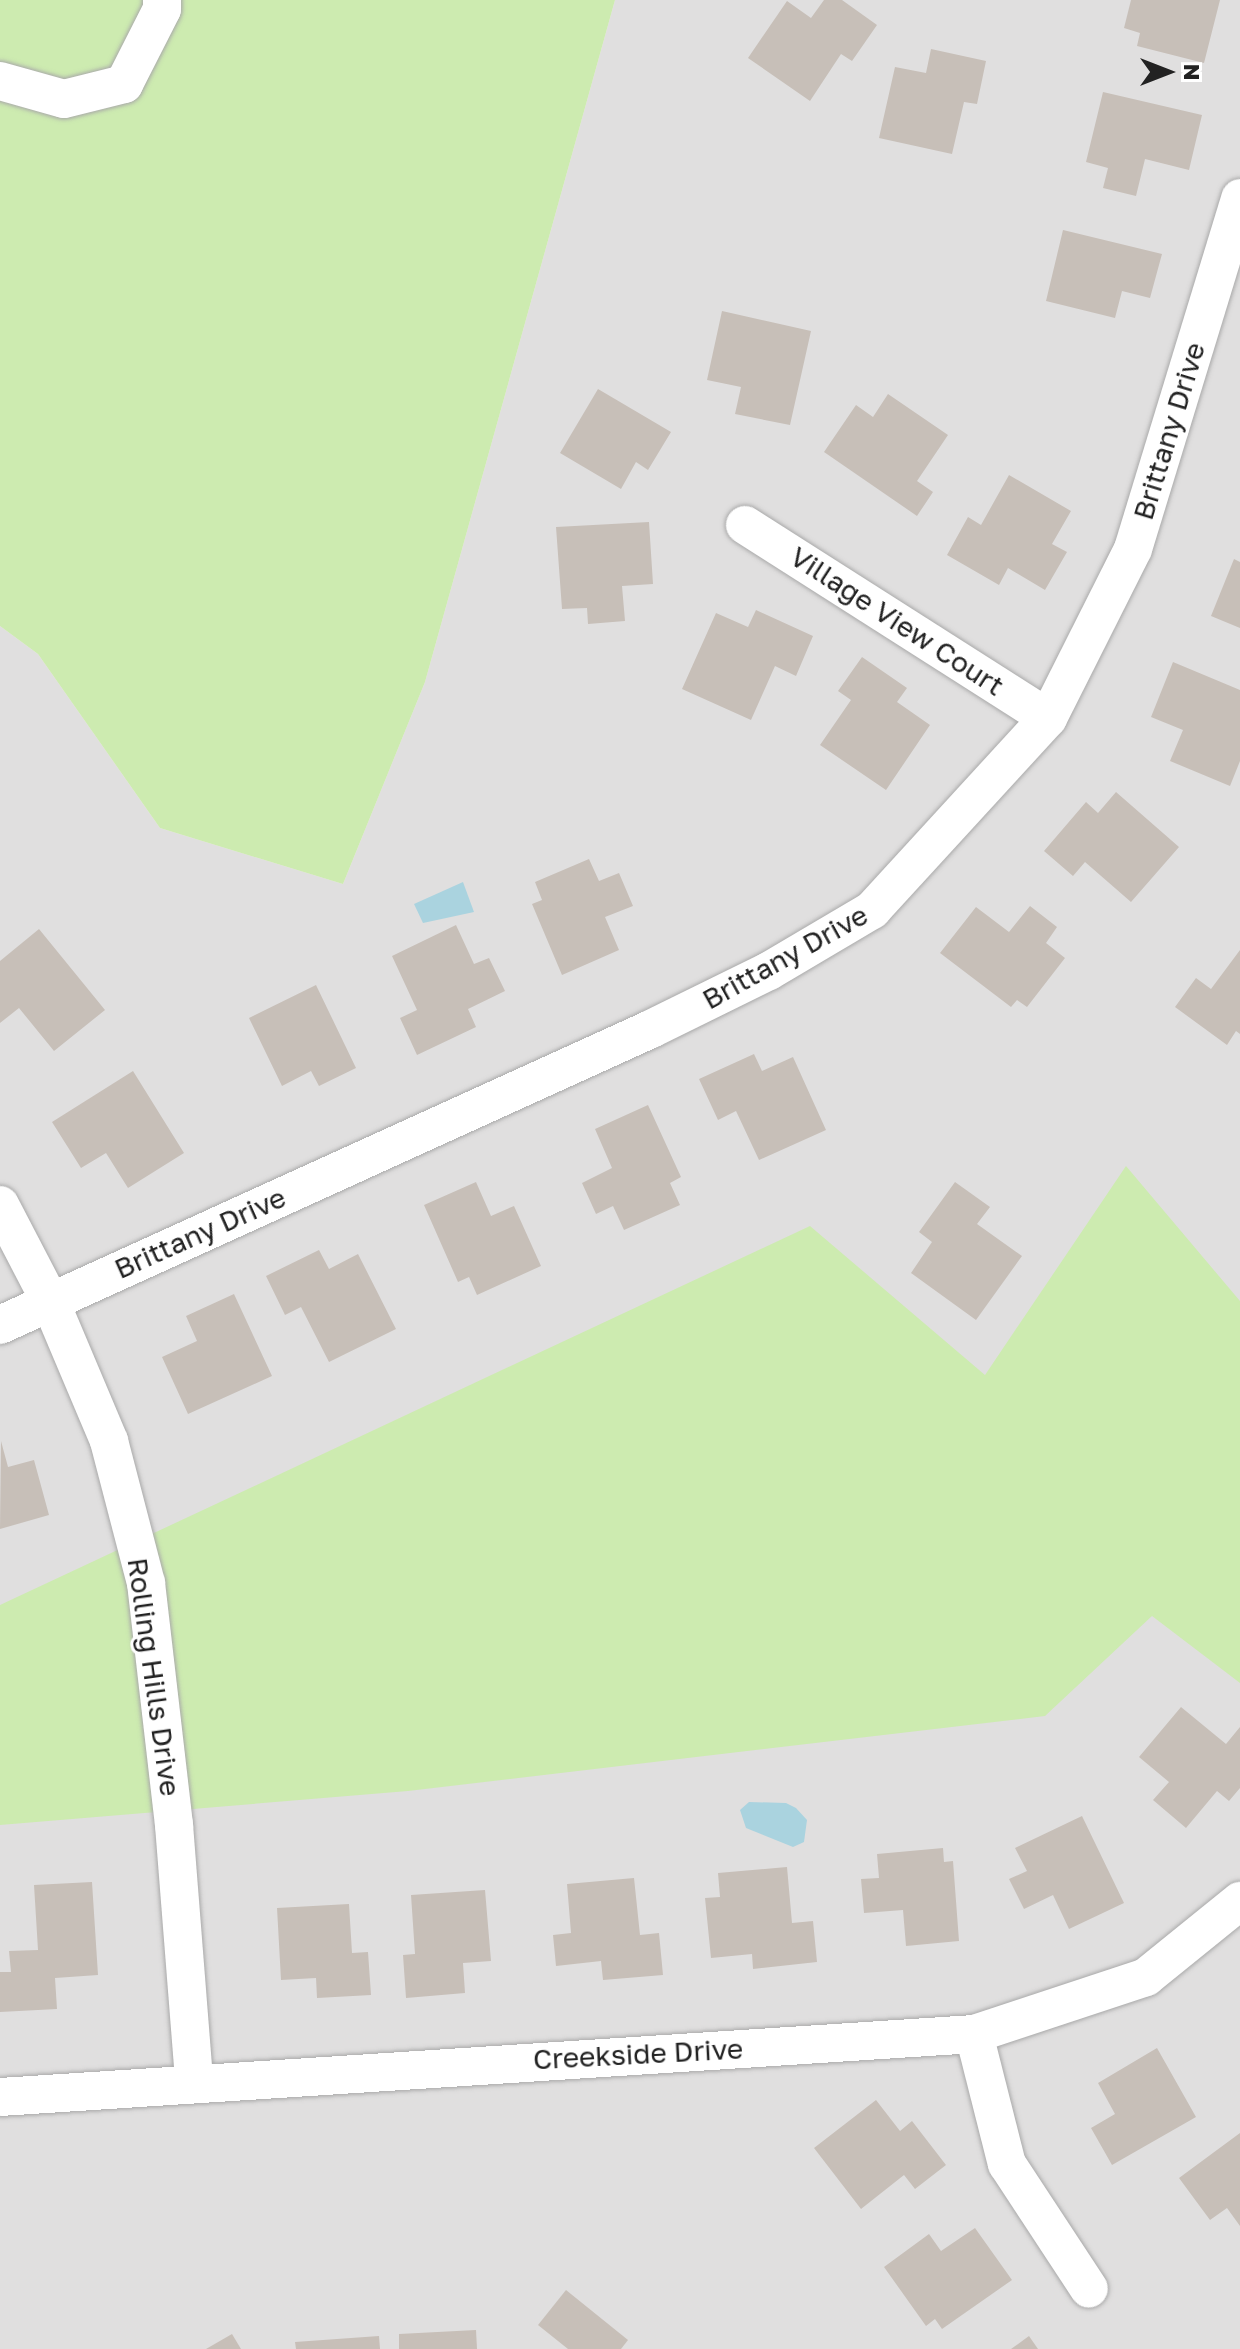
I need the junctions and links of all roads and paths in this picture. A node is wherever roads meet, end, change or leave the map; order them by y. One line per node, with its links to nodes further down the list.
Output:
1 (162, 0): 2 (street)
2 (0, 81)
3 (1240, 198): 5 (street, Brittany Drive)
4 (745, 525): 5 (street, Village View Court)
5 (1048, 718): 7 (street, Brittany Drive)
6 (0, 1205): 7 (street, Rolling Hills Drive)
7 (50, 1301): 8 (street, Brittany Drive); 11 (street, Rolling Hills Drive)
8 (0, 1325)
9 (1240, 1901): 10 (street, Creekside Drive)
10 (974, 2034): 11 (street, Creekside Drive); 13 (street)
11 (194, 2080): 12 (street, Creekside Drive)
12 (0, 2097)
13 (1089, 2289)

